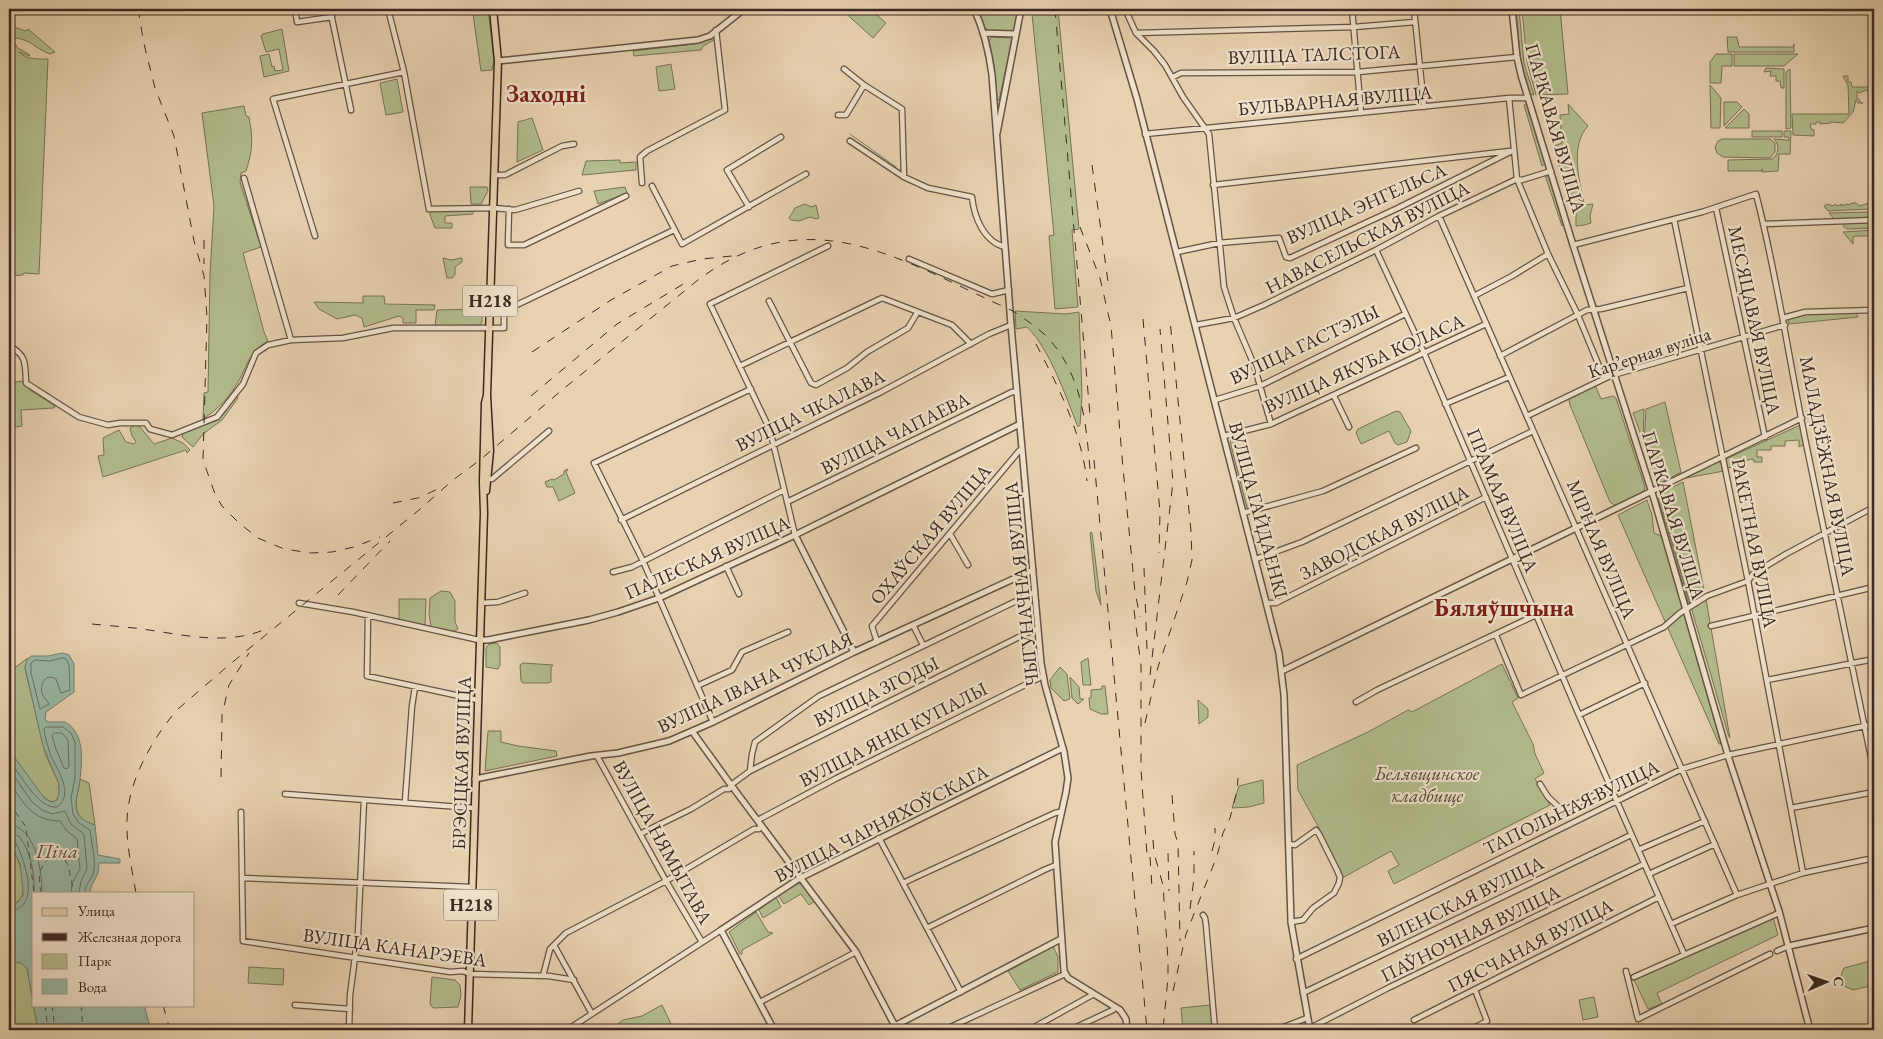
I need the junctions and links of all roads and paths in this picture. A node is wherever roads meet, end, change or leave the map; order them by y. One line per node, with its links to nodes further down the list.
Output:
1 (295, 9): 13 (street)
2 (330, 9): 13 (street)
3 (388, 9): 24 (street)
4 (493, 9): 21 (main road, БРЭСЦКАЯ ВУЛІЦА / Н218)
5 (744, 9): 16 (street)
6 (974, 9): 17 (street, ЧЫГУНАЧНАЯ ВУЛІЦА)
7 (1021, 9): 19 (street)
8 (1110, 9): 38 (street, ВУЛІЦА ГАЙДАЕНКІ)
9 (1125, 9): 18 (street)
10 (1352, 9): 15 (street)
11 (1414, 9): 14 (street)
12 (1512, 9): 20 (street, ПАРКАВАЯ ВУЛІЦА)
13 (332, 17): 27 (street)
14 (1415, 22): 15 (street); 22 (street)
15 (1354, 26): 18 (street); 25 (street)
16 (716, 30): 21 (street); 50 (street)
17 (983, 33): 19 (street); 31 (street, ЧЫГУНАЧНАЯ ВУЛІЦА)
18 (1136, 33): 26 (street)
19 (1016, 34): 32 (street)
20 (1516, 57): 22 (street, ВУЛІЦА ТАЛСТОГА); 30 (street, ПАРКАВАЯ ВУЛІЦА)
21 (498, 61): 46 (main road, БРЭСЦКАЯ ВУЛІЦА / Н218)
22 (1420, 65): 25 (street, ВУЛІЦА ТАЛСТОГА); 33 (street)
23 (844, 69): 28 (street)
24 (404, 72): 27 (street); 56 (street)
25 (1358, 72): 26 (street, ВУЛІЦА ТАЛСТОГА); 35 (street)
26 (1173, 77): 37 (street)
27 (346, 83): 34 (street); 64 (street)
28 (864, 86): 36 (street); 47 (street)
29 (1509, 98): 30 (street, БУЛЬВАРНАЯ ВУЛІЦА); 33 (street, БУЛЬВАРНАЯ ВУЛІЦА); 43 (street)
30 (1528, 98): 44 (street, ПАРКАВАЯ ВУЛІЦА)
31 (994, 103): 32 (street); 40 (street, ЧЫГУНАЧНАЯ ВУЛІЦА)
32 (1003, 103): 40 (street)
33 (1424, 107): 35 (street, БУЛЬВАРНАЯ ВУЛІЦА)
34 (351, 110)
35 (1361, 113): 37 (street, БУЛЬВАРНАЯ ВУЛІЦА)
36 (838, 115)
37 (1204, 127): 38 (street, БУЛЬВАРНАЯ ВУЛІЦА); 51 (street)
38 (1145, 134): 70 (street, ВУЛІЦА ГАЙДАЕНКІ)
39 (782, 137): 55 (street)
40 (996, 137): 68 (street, ЧЫГУНАЧНАЯ ВУЛІЦА)
41 (850, 141): 47 (street)
42 (574, 144): 46 (street)
43 (1514, 150): 49 (street); 51 (street); 65 (street, ВУЛІЦА ЭНГЕЛЬСА)
44 (1550, 171): 49 (street, НАВАСЕЛЬСКАЯ ВУЛІЦА); 66 (street, ПАРКАВАЯ ВУЛІЦА)
45 (806, 174): 55 (street)
46 (495, 175): 56 (main road, БРЭСЦКАЯ ВУЛІЦА / Н218)
47 (904, 177): 68 (street)
48 (244, 178): 90 (street)
49 (1518, 179): 59 (street, НАВАСЕЛЬСКАЯ ВУЛІЦА); 71 (street)
50 (642, 183)
51 (1213, 185): 65 (street)
52 (652, 186): 63 (street)
53 (579, 191): 58 (street)
54 (626, 196): 58 (street)
55 (749, 207): 63 (street)
56 (494, 208): 58 (street); 88 (main road, БРЭСЦКАЯ ВУЛІЦА / Н218)
57 (1716, 208): 60 (street); 62 (street, МАЛАДЗЁЖНАЯ ВУЛІЦА); 89 (street, МЕСЯЦАВАЯ ВУЛІЦА)
58 (509, 209)
59 (1439, 216): 69 (street, НАВАСЕЛЬСКАЯ ВУЛІЦА); 75 (street, МІРНАЯ ВУЛІЦА)
60 (1674, 219): 66 (street); 73 (street, РАКЕТНАЯ ВУЛІЦА)
61 (1874, 220): 62 (street)
62 (1763, 224): 83 (street, МАЛАДЗЁЖНАЯ ВУЛІЦА)
63 (674, 230): 88 (street)
64 (315, 236)
65 (1220, 243): 70 (street, ВУЛІЦА ЭНГЕЛЬСА); 82 (street)
66 (1573, 245): 78 (street, ПАРКАВАЯ ВУЛІЦА)
67 (828, 246): 97 (street)
68 (1005, 248): 74 (street, ЧЫГУНАЧНАЯ ВУЛІЦА)
69 (1376, 250): 81 (street, ПРАМАЯ ВУЛІЦА); 82 (street, НАВАСЕЛЬСКАЯ ВУЛІЦА)
70 (1177, 252): 86 (street, ВУЛІЦА ГАЙДАЕНКІ)
71 (1548, 254): 75 (street); 80 (street)
72 (909, 259): 74 (street)
73 (1688, 288): 78 (street); 94 (street, РАКЕТНАЯ ВУЛІЦА)
74 (1009, 290): 85 (street, ЧЫГУНАЧНАЯ ВУЛІЦА)
75 (1474, 296): 84 (street, МІРНАЯ ВУЛІЦА)
76 (769, 301): 91 (street)
77 (1874, 310): 83 (street)
78 (1594, 311): 80 (street); 98 (street, ПАРКАВАЯ ВУЛІЦА)
79 (917, 313): 91 (street); 91 (street); 92 (street)
80 (1577, 313): 96 (street); 100 (street)
81 (1406, 314): 95 (street, ПРАМАЯ ВУЛІЦА); 101 (street, ВУЛІЦА ГАСТЭЛЫ)
82 (1234, 318): 86 (street, НАВАСЕЛЬСКАЯ ВУЛІЦА); 101 (street)
83 (1783, 318): 87 (street, МАЛАДЗЁЖНАЯ ВУЛІЦА)
84 (1486, 324): 95 (street, ВУЛІЦА ЯКУБА КОЛАСА); 96 (street, МІРНАЯ ВУЛІЦА)
85 (1011, 325): 92 (street, ВУЛІЦА ЧКАЛАВА); 103 (street, ЧЫГУНАЧНАЯ ВУЛІЦА)
86 (1196, 325): 106 (street, ВУЛІЦА ГАЙДАЕНКІ)
87 (1785, 325): 89 (street, Карʼерная вуліца); 109 (street, МАЛАДЗЁЖНАЯ ВУЛІЦА)
88 (489, 328): 90 (street); 104 (main road, БРЭСЦКАЯ ВУЛІЦА / Н218)
89 (1743, 338): 94 (street, Карʼерная вуліца); 116 (street, МЕСЯЦАВАЯ ВУЛІЦА)
90 (291, 340): 93 (street)
91 (790, 343): 97 (street)
92 (971, 344): 117 (street, ВУЛІЦА ЧКАЛАВА)
93 (9, 345)
94 (1702, 350): 98 (street, Карʼерная вуліца); 120 (street, РАКЕТНАЯ ВУЛІЦА)
95 (1424, 353): 105 (street, ВУЛІЦА ЯКУБА КОЛАСА); 107 (street, ПРАМАЯ ВУЛІЦА)
96 (1500, 356): 99 (street, МІРНАЯ ВУЛІЦА)
97 (740, 366): 102 (street)
98 (1614, 375): 100 (street, Карʼерная вуліца); 124 (street, ПАРКАВАЯ ВУЛІЦА)
99 (1509, 377): 107 (street); 108 (street, МІРНАЯ ВУЛІЦА)
100 (1604, 378): 108 (street, Карʼерная вуліца)
101 (1260, 386): 106 (street, ВУЛІЦА ГАСТЭЛЫ); 111 (street)
102 (751, 389): 117 (street); 130 (street)
103 (1017, 392): 110 (street, ЧЫГУНАЧНАЯ ВУЛІЦА); 127 (street, ВУЛІЦА ЧАПАЕВА)
104 (487, 395): 122 (main road, БРЭСЦКАЯ ВУЛІЦА / Н218); 125 (main road, БРЭСЦКАЯ ВУЛІЦА / Н218)
105 (1334, 396): 111 (street, ВУЛІЦА ЯКУБА КОЛАСА); 112 (street)
106 (1215, 400): 115 (street, ВУЛІЦА ГАЙДАЕНКІ)
107 (1445, 404): 121 (street, ПРАМАЯ ВУЛІЦА)
108 (1526, 416): 113 (street, МІРНАЯ ВУЛІЦА)
109 (1802, 418): 116 (street); 132 (street, МАЛАДЗЁЖНАЯ ВУЛІЦА)
110 (1020, 424): 119 (street, ЧЫГУНАЧНАЯ ВУЛІЦА); 134 (street, ПАЛЕСКАЯ ВУЛІЦА)
111 (1271, 424): 115 (street, ВУЛІЦА ЯКУБА КОЛАСА)
112 (1349, 427)
113 (1533, 431): 121 (street); 131 (street, МІРНАЯ ВУЛІЦА)
114 (550, 432): 122 (street)
115 (1224, 436): 129 (street, ВУЛІЦА ГАЙДАЕНКІ)
116 (1765, 437): 120 (street)
117 (774, 444): 123 (street); 130 (street, ВУЛІЦА ЧКАЛАВА)
118 (1416, 448): 129 (street)
119 (1022, 450): 133 (street, ОХАЎСКАЯ ВУЛІЦА); 140 (street, ЧЫГУНАЧНАЯ ВУЛІЦА)
120 (1723, 458): 124 (street); 142 (street, РАКЕТНАЯ ВУЛІЦА)
121 (1470, 460): 126 (street, ПРАМАЯ ВУЛІЦА); 135 (street)
122 (488, 479): 125 (main road, БРЭСЦКАЯ ВУЛІЦА / Н218)
123 (784, 490): 127 (street); 137 (street)
124 (1652, 491): 131 (street); 152 (street, ПАРКАВАЯ ВУЛІЦА)
125 (484, 497): 149 (main road, БРЭСЦКАЯ ВУЛІЦА / Н218)
126 (1486, 497): 136 (street, ПРАМАЯ ВУЛІЦА); 151 (street, ЗАВОДСКАЯ ВУЛІЦА)
127 (786, 502): 134 (street)
128 (1874, 508): 132 (street)
129 (1244, 513): 135 (street, ВУЛІЦА ГАЙДАЕНКІ)
130 (621, 520): 137 (street)
131 (1576, 529): 136 (street); 164 (street, МІРНАЯ ВУЛІЦА)
132 (1825, 533): 142 (street); 147 (street, МАЛАДЗЁЖНАЯ ВУЛІЦА)
133 (950, 534): 138 (street); 162 (street, ОХАЎСКАЯ ВУЛІЦА)
134 (795, 535): 139 (street, ПАЛЕСКАЯ ВУЛІЦА); 165 (street)
135 (1256, 559): 151 (street, ВУЛІЦА ГАЙДАЕНКІ)
136 (1512, 560): 154 (street, ПРАМАЯ ВУЛІЦА); 168 (street)
137 (643, 561): 141 (street); 148 (street)
138 (968, 565)
139 (726, 566): 146 (street); 148 (street, ПАЛЕСКАЯ ВУЛІЦА)
140 (1033, 570): 144 (street, ЧЫГУНАЧНАЯ ВУЛІЦА); 156 (street, ВУЛІЦА ІВАНА ЧУКЛАЯ)
141 (613, 572)
142 (1748, 581): 152 (street); 155 (street, РАКЕТНАЯ ВУЛІЦА)
143 (1874, 587): 147 (street)
144 (1035, 592): 158 (street, ЧЫГУНАЧНАЯ ВУЛІЦА); 163 (street)
145 (525, 593): 149 (street)
146 (739, 594)
147 (1838, 595): 155 (street); 167 (street, МАЛАДЗЁЖНАЯ ВУЛІЦА)
148 (659, 598): 161 (street, ПАЛЕСКАЯ ВУЛІЦА); 173 (street)
149 (481, 602): 161 (main road, БРЭСЦКАЯ ВУЛІЦА / Н218)
150 (299, 603): 153 (street, ПАЛЕСКАЯ ВУЛІЦА)
151 (1268, 603): 168 (street, ВУЛІЦА ГАЙДАЕНКІ)
152 (1687, 609): 164 (street); 184 (street, ПАРКАВАЯ ВУЛІЦА)
153 (368, 615): 161 (street, ПАЛЕСКАЯ ВУЛІЦА); 174 (street)
154 (1536, 615): 160 (street); 170 (street, ПРАМАЯ ВУЛІЦА)
155 (1753, 615): 157 (street); 171 (street, РАКЕТНАЯ ВУЛІЦА)
156 (913, 625): 162 (street, ВУЛІЦА ІВАНА ЧУКЛАЯ); 163 (street)
157 (1711, 626)
158 (1038, 629): 169 (street, ЧЫГУНАЧНАЯ ВУЛІЦА); 187 (street, ВУЛІЦА ЗГОДЫ)
159 (788, 632): 173 (street)
160 (1496, 635): 170 (street); 176 (street)
161 (479, 640): 175 (main road, БРЭСЦКАЯ ВУЛІЦА / Н218)
162 (878, 642): 165 (street, ВУЛІЦА ІВАНА ЧУКЛАЯ)
163 (923, 645): 187 (street)
164 (1627, 645): 170 (street); 172 (street, МІРНАЯ ВУЛІЦА)
165 (854, 652): 178 (street, ВУЛІЦА ІВАНА ЧУКЛАЯ)
166 (1874, 659): 167 (street)
167 (1852, 664): 171 (street); 180 (street, МАЛАДЗЁЖНАЯ ВУЛІЦА)
168 (1282, 671): 207 (street, ВУЛІЦА ГАЙДАЕНКІ)
169 (1043, 676): 183 (street, ЧЫГУНАЧНАЯ ВУЛІЦА); 203 (street, ВУЛІЦА ЯНКІ КУПАЛЫ)
170 (1562, 676): 177 (street, ПРАМАЯ ВУЛІЦА)
171 (1767, 680): 182 (street, РАКЕТНАЯ ВУЛІЦА)
172 (1645, 683): 177 (street); 186 (street, МІРНАЯ ВУЛІЦА)
173 (697, 686): 178 (street)
174 (415, 687): 175 (street); 197 (street)
175 (478, 700): 189 (main road, БРЭСЦКАЯ ВУЛІЦА / Н218)
176 (1356, 702)
177 (1579, 715): 192 (street, ПРАМАЯ ВУЛІЦА)
178 (713, 722): 181 (street, ВУЛІЦА ІВАНА ЧУКЛАЯ)
179 (1874, 724): 180 (street, ТАПОЛЬНАЯ ВУЛІЦА)
180 (1865, 726): 182 (street, ТАПОЛЬНАЯ ВУЛІЦА); 188 (street, МАЛАДЗЁЖНАЯ ВУЛІЦА)
181 (692, 731): 185 (street, ВУЛІЦА ІВАНА ЧУКЛАЯ); 191 (street)
182 (1779, 744): 184 (street, ТАПОЛЬНАЯ ВУЛІЦА); 199 (street, РАКЕТНАЯ ВУЛІЦА)
183 (1062, 748): 201 (street, ЧЫГУНАЧНАЯ ВУЛІЦА); 206 (street, ВУЛІЦА ЧАРНЯХОЎСКАГА)
184 (1728, 755): 186 (street, ТАПОЛЬНАЯ ВУЛІЦА); 220 (street, ПАРКАВАЯ ВУЛІЦА)
185 (597, 756): 189 (street, ВУЛІЦА ІВАНА ЧУКЛАЯ); 204 (street, ВУЛІЦА НЯМЫТАВА)
186 (1682, 769): 196 (street, ТАПОЛЬНАЯ ВУЛІЦА); 202 (street, МІРНАЯ ВУЛІЦА)
187 (750, 771): 191 (street, ВУЛІЦА ЗГОДЫ)
188 (1874, 772)
189 (476, 779): 198 (main road, БРЭСЦКАЯ ВУЛІЦА / Н218)
190 (1540, 784): 192 (street)
191 (731, 785): 203 (street); 204 (street, ВУЛІЦА ЗГОДЫ)
192 (1611, 787): 196 (street, ПРАМАЯ ВУЛІЦА)
193 (1874, 792): 199 (street)
194 (285, 794): 195 (street)
195 (364, 800): 197 (street); 218 (street)
196 (1617, 801): 205 (street, ПРАМАЯ ВУЛІЦА); 240 (street, ТАПОЛЬНАЯ ВУЛІЦА)
197 (406, 802): 198 (street)
198 (474, 808): 221 (main road, БРЭСЦКАЯ ВУЛІЦА / Н218)
199 (1791, 808): 213 (street, РАКЕТНАЯ ВУЛІЦА)
200 (241, 812): 215 (street)
201 (1060, 812): 212 (street, ЧЫГУНАЧНАЯ ВУЛІЦА); 219 (street)
202 (1706, 820): 208 (street, МІРНАЯ ВУЛІЦА); 209 (street)
203 (760, 823): 216 (street); 217 (street)
204 (640, 834): 217 (street, ВУЛІЦА НЯМЫТАВА)
205 (1632, 835): 209 (street, ПРАМАЯ ВУЛІЦА); 249 (street, ВІЛЕНСКАЯ ВУЛІЦА)
206 (879, 838): 216 (street, ВУЛІЦА ЧАРНЯХОЎСКАГА); 219 (street)
207 (1289, 844): 226 (street, ВУЛІЦА ГАЙДАЕНКІ); 226 (street)
208 (1715, 844): 214 (street); 222 (street, МІРНАЯ ВУЛІЦА)
209 (1638, 850): 211 (street, ПРАМАЯ ВУЛІЦА)
210 (1874, 858): 213 (street)
211 (1644, 864): 214 (street, ПРАМАЯ ВУЛІЦА); 259 (street, ПАЎНОЧНАЯ ВУЛІЦА)
212 (1056, 865): 228 (street); 231 (street, ЧЫГУНАЧНАЯ ВУЛІЦА)
213 (1803, 873): 220 (street)
214 (1649, 874): 223 (street, ПРАМАЯ ВУЛІЦА)
215 (242, 878): 218 (street); 239 (street, ВУЛІЦА КАНАРЭЕВА)
216 (800, 878): 230 (street, ВУЛІЦА ЧАРНЯХОЎСКАГА); 236 (street)
217 (666, 881): 232 (street, ВУЛІЦА НЯМЫТАВА); 233 (street)
218 (360, 883): 221 (street); 239 (street)
219 (903, 883): 228 (street)
220 (1770, 884): 222 (street); 224 (street, ПАРКАВАЯ ВУЛІЦА)
221 (472, 887): 242 (main road, БРЭСЦКАЯ ВУЛІЦА / Н218)
222 (1737, 895): 227 (street)
223 (1659, 897): 227 (street, ПРАМАЯ ВУЛІЦА); 247 (street, ПЯСЧАНАЯ ВУЛІЦА)
224 (1779, 913): 234 (street, ПАРКАВАЯ ВУЛІЦА); 237 (street)
225 (1203, 915): 269 (street)
226 (1291, 922): 240 (street, ВУЛІЦА ГАЙДАЕНКІ)
227 (1671, 924): 237 (street, ПРАМАЯ ВУЛІЦА)
228 (927, 928): 248 (street)
229 (1874, 928): 234 (street)
230 (721, 930): 232 (street, ВУЛІЦА ЧАРНЯХОЎСКАГА); 251 (street)
231 (1061, 939): 243 (street, ЧЫГУНАЧНАЯ ВУЛІЦА); 248 (street)
232 (702, 942): 255 (street, ВУЛІЦА ЧАРНЯХОЎСКАГА)
233 (554, 944): 244 (street); 246 (street)
234 (1789, 946): 235 (street); 272 (street, ПАРКАВАЯ ВУЛІЦА)
235 (1777, 951)
236 (856, 952): 251 (street); 258 (street)
237 (1684, 954): 245 (street)
238 (1770, 954): 241 (street)
239 (355, 958): 242 (street, ВУЛІЦА КАНАРЭЕВА); 254 (street)
240 (1296, 959): 249 (street, ВУЛІЦА ГАЙДАЕНКІ)
241 (1626, 971)
242 (470, 974): 244 (street, ВУЛІЦА КАНАРЭЕВА); 261 (main road, БРЭСЦКАЯ ВУЛІЦА / Н218)
243 (1065, 974): 250 (street); 265 (street)
244 (543, 976): 246 (street, ВУЛІЦА КАНАРЭЕВА)
245 (1634, 977)
246 (574, 980): 255 (street)
247 (1474, 990): 257 (street, ПЯСЧАНАЯ ВУЛІЦА); 271 (street)
248 (961, 992): 258 (street)
249 (1303, 993): 256 (street, ВУЛІЦА ГАЙДАЕНКІ)
250 (1094, 994): 253 (street); 266 (street)
251 (760, 1002): 263 (street)
252 (296, 1005): 254 (street)
253 (1114, 1007): 267 (street); 268 (street)
254 (350, 1009): 260 (street)
255 (592, 1014): 262 (street, ВУЛІЦА ЧАРНЯХОЎСКАГА)
256 (1307, 1018): 259 (street, ВУЛІЦА ГАЙДАЕНКІ); 270 (street)
257 (1414, 1020)
258 (895, 1026): 264 (street)
259 (1309, 1028)
260 (349, 1030)
261 (468, 1030)
262 (567, 1030)
263 (774, 1030)
264 (887, 1030)
265 (944, 1030)
266 (1029, 1030)
267 (1070, 1030)
268 (1127, 1030)
269 (1215, 1030)
270 (1276, 1030)
271 (1470, 1030)
272 (1810, 1030)

